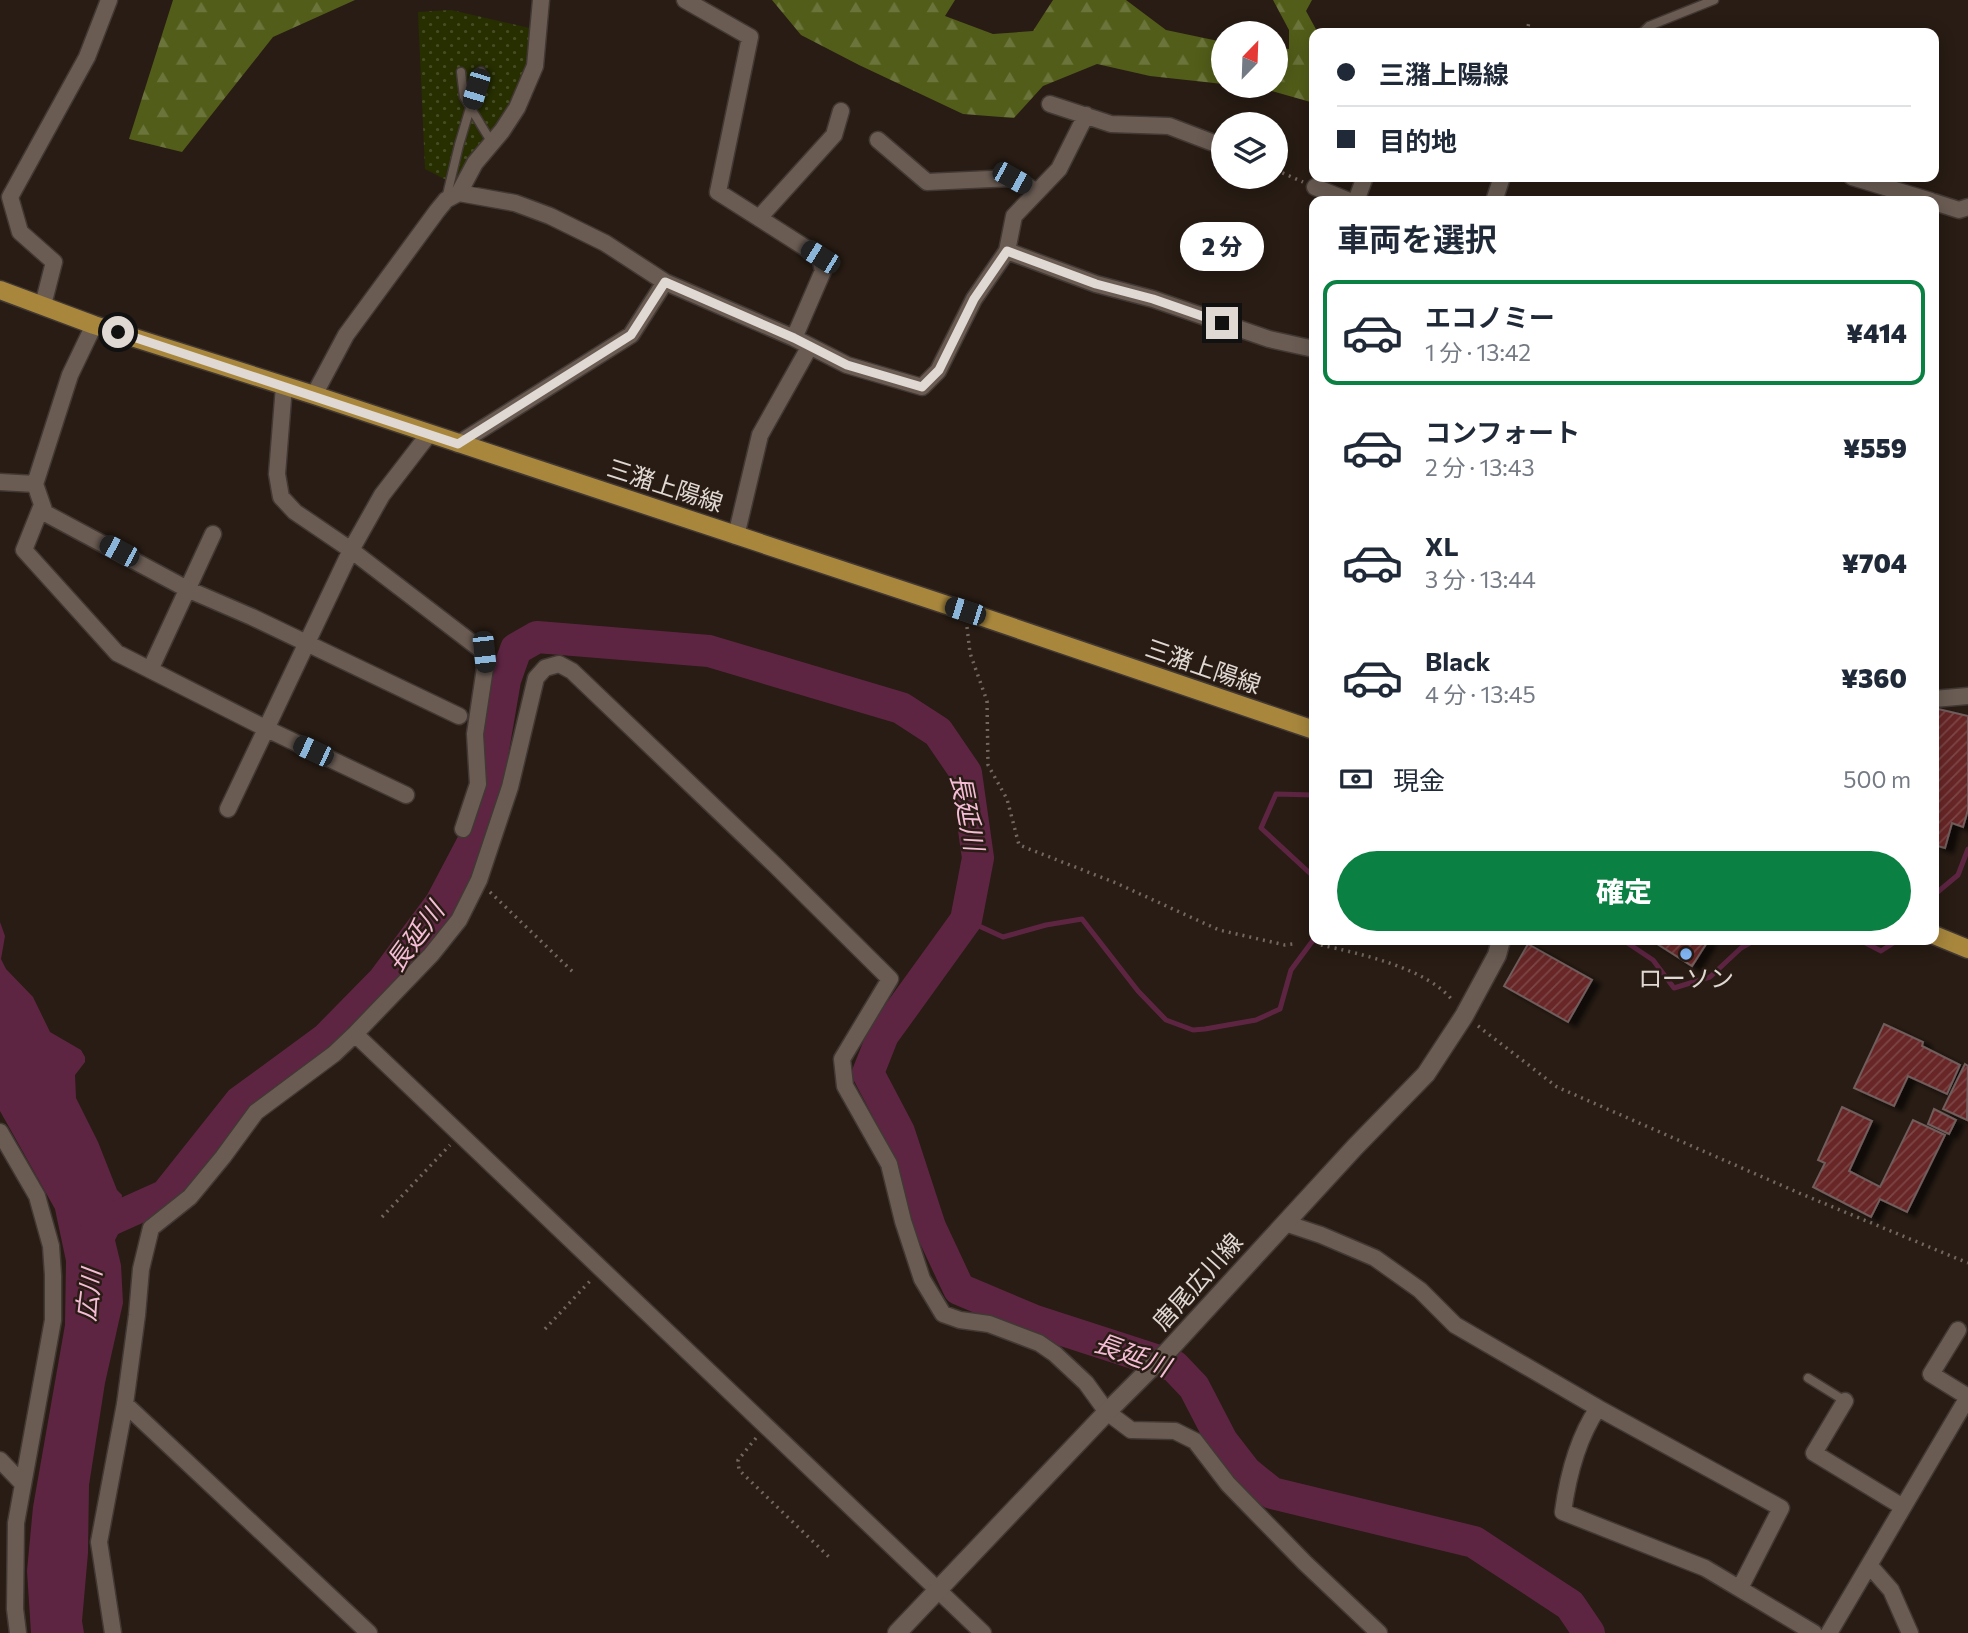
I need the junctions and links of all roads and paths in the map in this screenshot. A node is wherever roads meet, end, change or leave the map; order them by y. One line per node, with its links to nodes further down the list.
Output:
1 (109, 0): 30 (street)
2 (541, 0): 16 (street)
3 (685, 0): 26 (street)
4 (1714, 0): 7 (lane)
5 (1529, 21): 6 (path)
6 (1528, 28)
7 (1647, 28)
8 (481, 71): 11 (lane)
9 (461, 72): 11 (lane)
10 (1050, 104): 13 (street)
11 (470, 106): 16 (lane); 21 (lane)
12 (841, 111): 26 (street)
13 (1086, 116): 15 (street); 20 (street)
14 (878, 139): 20 (street)
15 (1211, 142)
16 (492, 143): 21 (street)
17 (1288, 175): 19 (path)
18 (1868, 182): 23 (street)
19 (1315, 187): 22 (street)
20 (1036, 191): 27 (street)
21 (452, 196): 28 (street); 36 (street)
22 (1337, 196)
23 (1913, 196)
24 (1939, 204): 25 (street)
25 (1968, 207)
26 (758, 218): 32 (street)
27 (1007, 251): 33 (street); 34 (street)
28 (665, 282): 32 (street); 38 (street)
29 (0, 290): 30 (main road, 三潴上陽線)
30 (43, 304): 31 (main road, 三潴上陽線)
31 (94, 325): 35 (main road, 三潴上陽線); 40 (street)
32 (794, 338): 33 (street)
33 (810, 346): 43 (street)
34 (1309, 348)
35 (284, 386): 36 (main road, 三潴上陽線); 44 (street)
36 (314, 396): 37 (main road, 三潴上陽線)
37 (429, 434): 38 (main road, 三潴上陽線); 44 (street)
38 (458, 444): 43 (main road, 三潴上陽線)
39 (0, 482): 40 (street)
40 (35, 484): 41 (street)
41 (42, 505): 45 (street); 48 (street)
42 (213, 534): 45 (street)
43 (736, 536): 46 (main road, 三潴上陽線)
44 (351, 550): 47 (street); 56 (street)
45 (187, 589): 47 (street); 48 (street)
46 (965, 611): 52 (main road, 三潴上陽線); 59 (path)
47 (308, 644): 51 (street); 53 (street)
48 (150, 670): 53 (street)
49 (1968, 696): 50 (street)
50 (1939, 699)
51 (459, 716)
52 (1309, 728)
53 (267, 729): 54 (street); 55 (street)
54 (406, 795)
55 (228, 809)
56 (463, 828)
57 (476, 885): 63 (path); 65 (street); 77 (street)
58 (1939, 937): 62 (main road)
59 (1293, 944)
60 (1321, 945): 64 (path)
61 (1500, 945): 64 (main road, 唐尾広川線)
62 (1968, 949)
63 (574, 973)
64 (1464, 1016): 69 (main road, 唐尾広川線); 70 (path)
65 (355, 1034): 67 (street); 76 (street)
66 (0, 1132): 82 (street)
67 (460, 1134): 68 (path); 71 (street)
68 (382, 1217)
69 (1285, 1223): 77 (main road, 唐尾広川線); 78 (street)
70 (1968, 1264)
71 (601, 1269): 72 (path); 80 (street)
72 (545, 1329)
73 (1958, 1330): 79 (street)
74 (1808, 1378): 75 (lane)
75 (1845, 1401): 83 (street)
76 (125, 1404): 89 (street); 90 (street)
77 (1113, 1406): 87 (main road, 唐尾広川線); 93 (street)
78 (1598, 1408): 86 (street); 86 (street)
79 (1961, 1425): 83 (street)
80 (766, 1426): 84 (path); 87 (street)
81 (0, 1460): 82 (street)
82 (22, 1483): 88 (street)
83 (1903, 1507): 85 (street)
84 (831, 1559)
85 (1869, 1565): 95 (street); 96 (street)
86 (1740, 1588): 94 (street)
87 (938, 1589): 91 (main road, 唐尾広川線); 92 (street)
88 (18, 1633)
89 (113, 1633)
90 (369, 1633)
91 (897, 1633)
92 (984, 1633)
93 (1379, 1633)
94 (1814, 1633)
95 (1829, 1633)
96 (1910, 1633)

